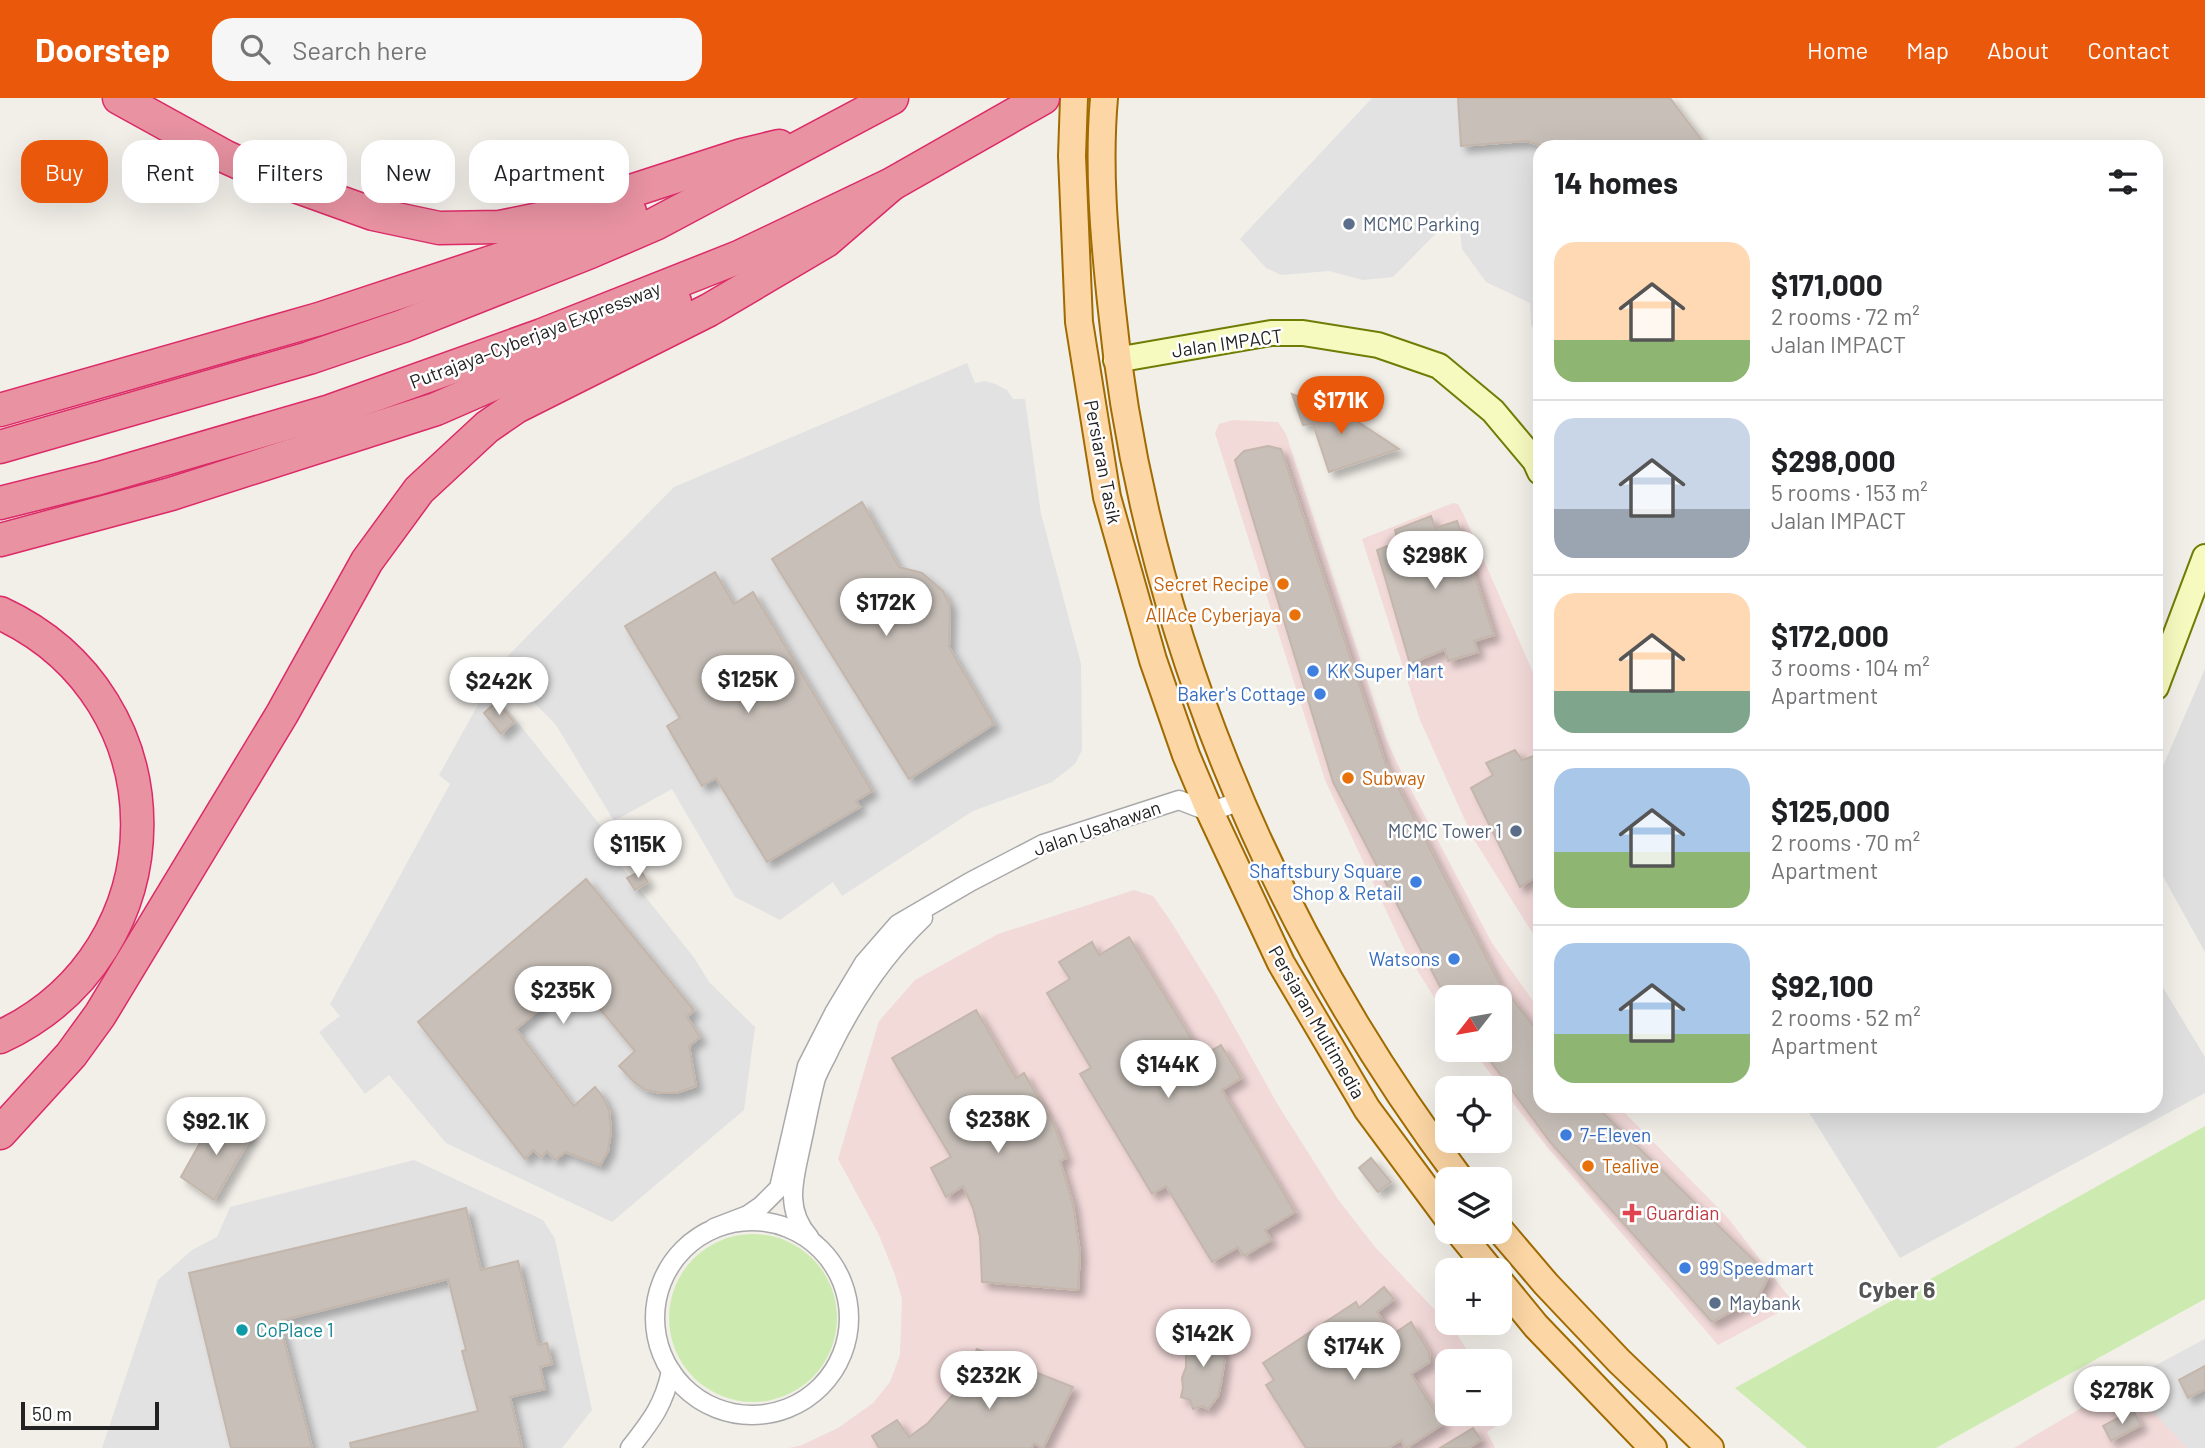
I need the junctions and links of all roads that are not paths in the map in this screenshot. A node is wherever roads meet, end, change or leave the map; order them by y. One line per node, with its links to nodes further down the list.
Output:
1 (119, 98): 6 (highway)
2 (892, 98): 6 (highway)
3 (1043, 98): 7 (highway, Putrajaya–Cyberjaya Expressway)
4 (1074, 98): 20 (main road, Persiaran Tasik)
5 (1104, 98): 10 (main road, Persiaran Tasik)
6 (824, 136): 8 (highway)
7 (892, 184): 9 (highway, Putrajaya–Cyberjaya Expressway); 26 (highway)
8 (722, 189): 11 (highway); 12 (highway)
9 (739, 257): 14 (highway, Putrajaya–Cyberjaya Expressway); 15 (highway)
10 (1116, 360): 13 (street, Jalan IMPACT); 19 (main road, Persiaran Tasik)
11 (0, 410)
12 (0, 447)
13 (1533, 459)
14 (0, 503)
15 (0, 540)
16 (2205, 558): 18 (street)
17 (0, 613): 25 (highway)
18 (2163, 669)
19 (1225, 765): 20 (street); 22 (main road, Persiaran Tasik)
20 (1195, 775): 21 (street, Jalan Usahawan); 23 (main road, Persiaran Tasik)
21 (1179, 800): 23 (street, Jalan Usahawan); 24 (street, Jalan Usahawan)
22 (1240, 801): 23 (street); 27 (main road, Persiaran Multimedia)
23 (1210, 812): 28 (main road, Persiaran Multimedia)
24 (943, 898): 29 (street, Jalan Usahawan); 32 (street, Jalan Usahawan)
25 (0, 1037)
26 (0, 1133)
27 (1452, 1167)
28 (1435, 1201)
29 (714, 1228): 32 (street); 35 (street)
30 (1469, 1244): 33 (main road)
31 (1512, 1244): 40 (main road)
32 (818, 1247): 36 (street)
33 (1480, 1258)
34 (1512, 1297): 39 (main road)
35 (671, 1371): 36 (street); 37 (street)
36 (692, 1394): 37 (street)
37 (656, 1416): 38 (street)
38 (630, 1448)
39 (1653, 1448)
40 (1710, 1448)

